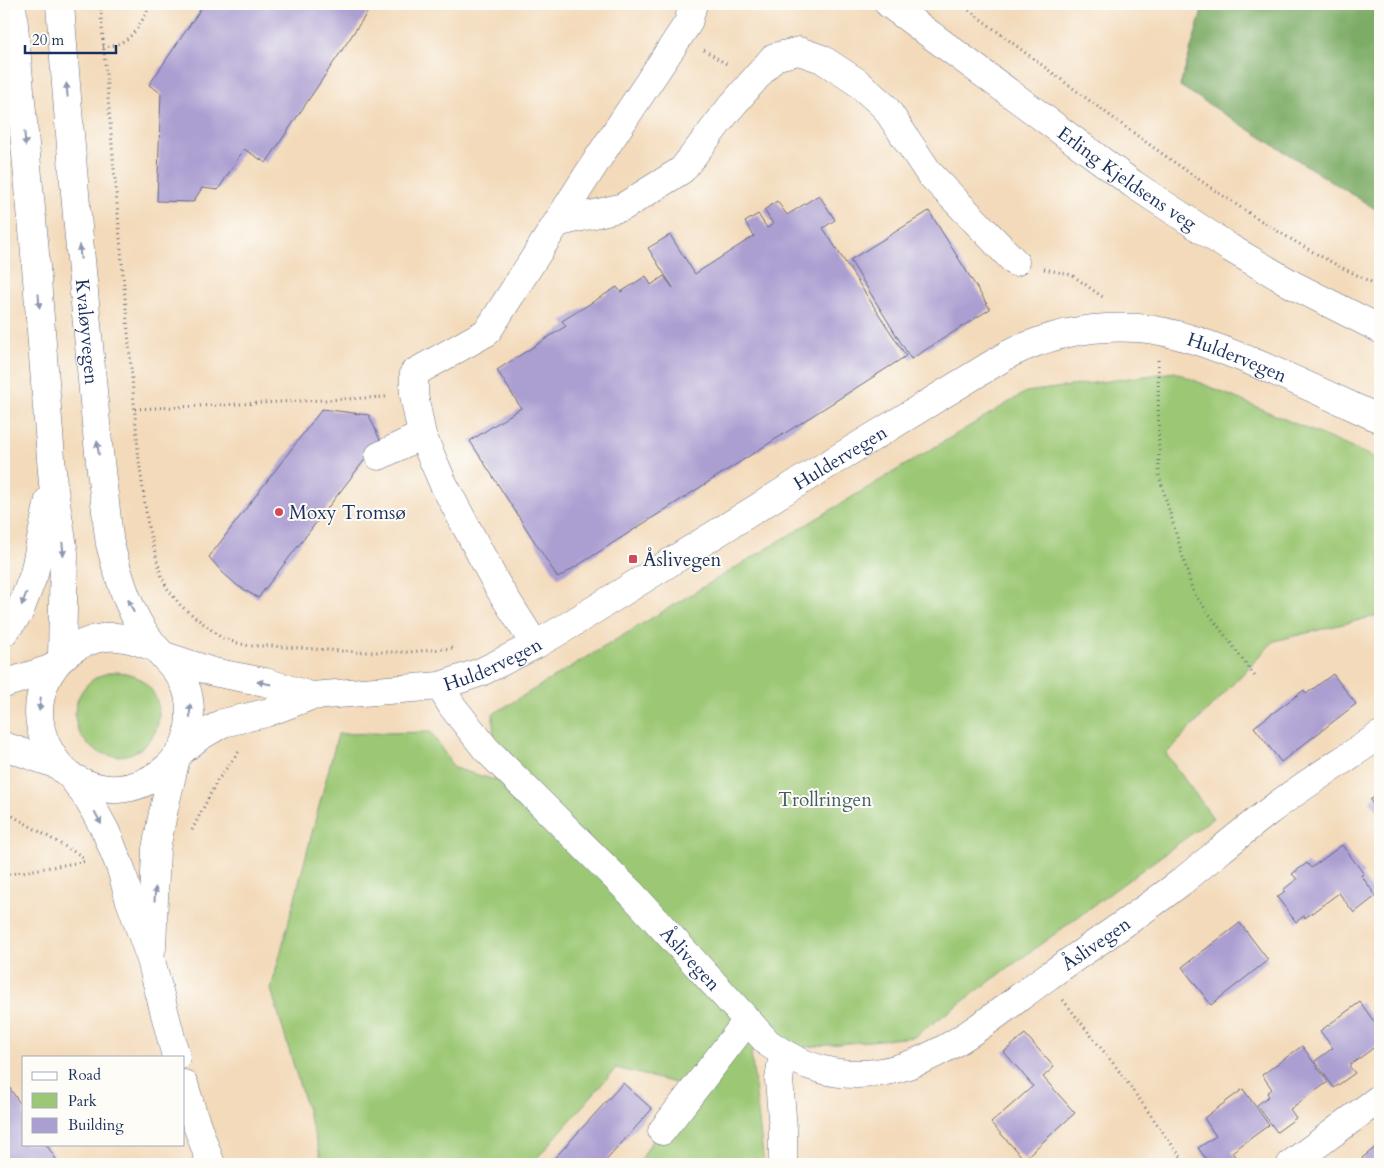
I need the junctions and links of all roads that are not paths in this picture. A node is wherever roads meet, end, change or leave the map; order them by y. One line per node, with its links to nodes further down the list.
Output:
1 (12, 4): 11 (main road, one-way to 11)
2 (60, 4): 14 (main road, Kvaløyvegen, one-way to 2)
3 (693, 4): 5 (main road)
4 (889, 4): 7 (main road, Erling Kjeldsens veg)
5 (557, 223): 6 (main road); 9 (main road)
6 (1015, 262)
7 (1380, 329)
8 (1380, 419): 13 (main road, Huldervegen)
9 (422, 435): 10 (main road); 13 (main road)
10 (379, 456)
11 (53, 484): 12 (main road, one-way to 12); 15 (main road, one-way to 15)
12 (4, 632)
13 (535, 645): 17 (main road, Huldervegen)
14 (160, 652): 15 (main road); 18 (main road, Huldervegen, one-way to 14); 21 (main road, one-way to 14)
15 (57, 663): 16 (main road); 22 (main road, one-way to 22)
16 (4, 684)
17 (440, 686): 18 (main road, Huldervegen); 24 (main road, Åslivegen)
18 (311, 696): 21 (main road, Huldervegen)
19 (1380, 735): 25 (main road, Åslivegen)
20 (4, 746): 22 (main road)
21 (179, 754): 22 (main road); 23 (main road, one-way to 21)
22 (65, 771): 23 (main road, one-way to 23)
23 (151, 960): 26 (main road)
24 (747, 1021): 25 (main road, Åslivegen); 29 (main road)
25 (783, 1054): 31 (main road)
26 (176, 1056)
27 (185, 1087): 30 (main road)
28 (1380, 1098): 32 (main road)
29 (662, 1131)
30 (211, 1164)
31 (783, 1164)
32 (1291, 1164)

